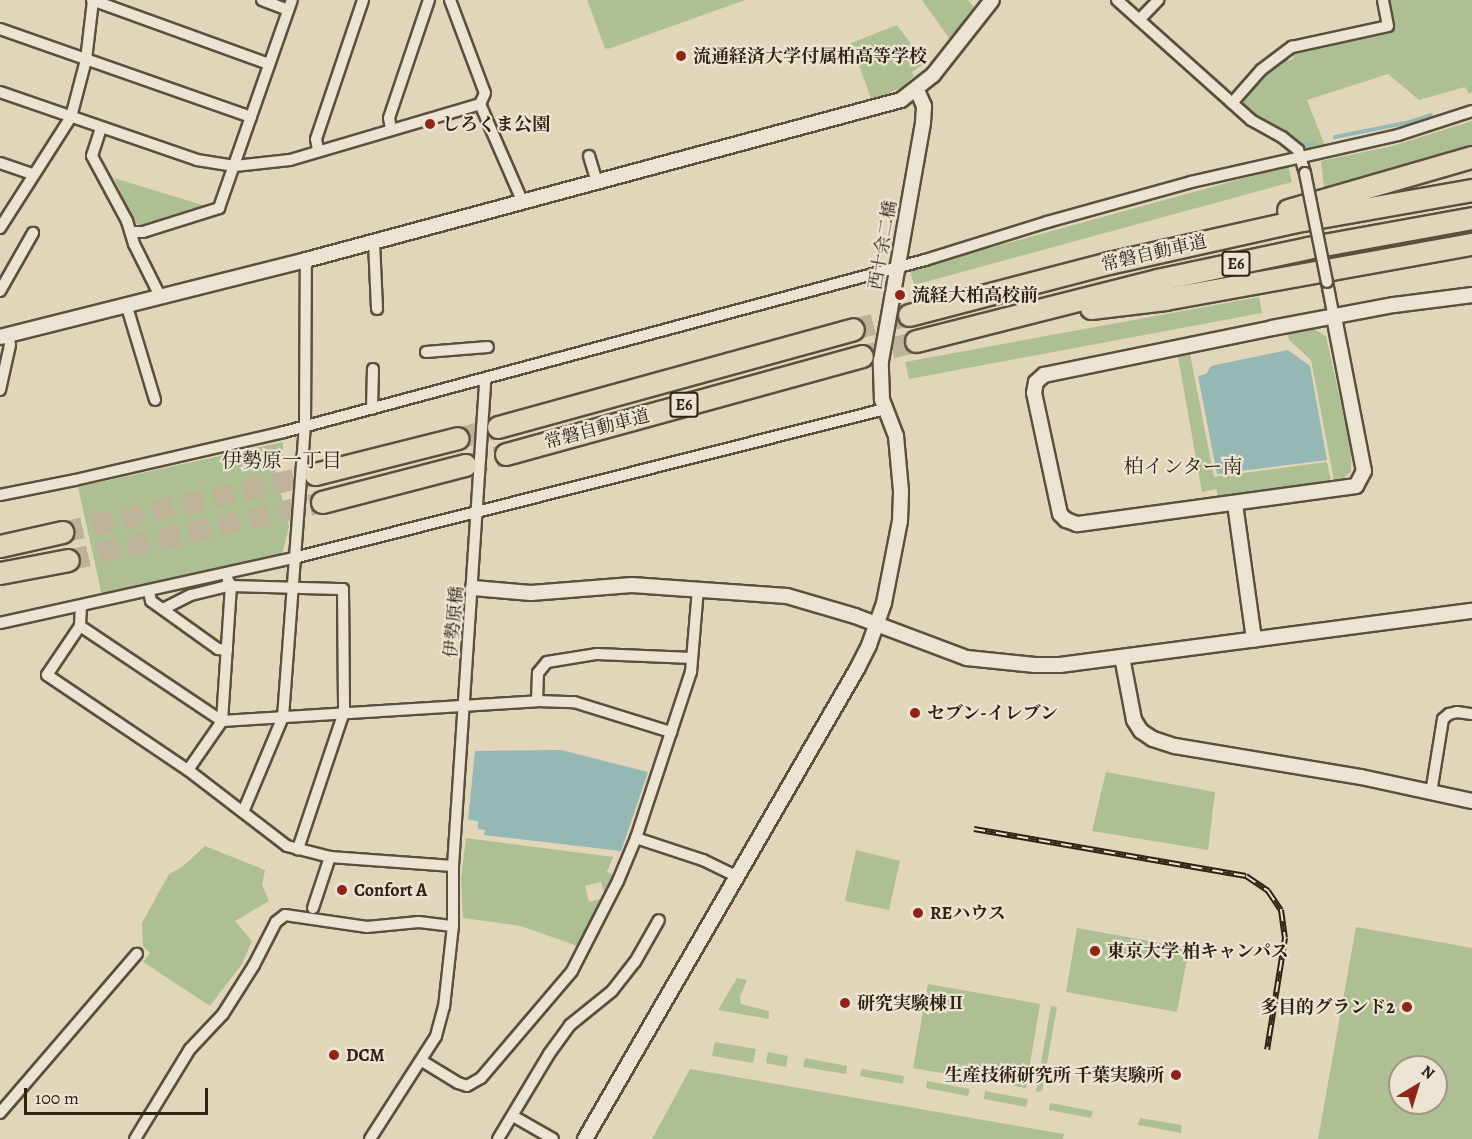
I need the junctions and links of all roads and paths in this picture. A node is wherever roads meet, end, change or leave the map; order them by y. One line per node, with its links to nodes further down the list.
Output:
1 (92, 0): 13 (street); 14 (street)
2 (262, 0): 10 (street)
3 (363, 0): 24 (street)
4 (429, 0): 23 (street)
5 (450, 0): 18 (street)
6 (992, 0): 15 (street)
7 (1117, 0): 11 (street)
8 (1158, 0): 11 (street)
9 (1383, 0): 17 (street)
10 (290, 5): 14 (street)
11 (1139, 20): 17 (street)
12 (0, 29): 13 (street)
13 (86, 60): 20 (street); 21 (street)
14 (270, 64): 21 (street)
15 (917, 90): 31 (street); 42 (street, 西十余二橋)
16 (0, 92): 20 (street)
17 (1232, 103): 26 (street)
18 (480, 104): 23 (street); 33 (street)
19 (1472, 111): 26 (street)
20 (70, 117): 22 (street); 30 (street)
21 (251, 117): 29 (street)
22 (101, 128): 29 (street); 36 (street)
23 (392, 129): 24 (street)
24 (318, 150): 29 (street)
25 (589, 156): 31 (street)
26 (1301, 156): 42 (street); 49 (street, bridge)
27 (1472, 157): 41 (highway)
28 (0, 163): 30 (street)
29 (235, 166): 36 (street)
30 (32, 174): 35 (street)
31 (597, 183): 33 (street)
32 (1472, 190): 41 (highway, 常磐自動車道 / E6)
33 (522, 203): 38 (street)
34 (1472, 218): 50 (highway, 常磐自動車道 / E6)
35 (0, 228)
36 (132, 232): 45 (street)
37 (33, 233): 43 (street)
38 (375, 242): 40 (street); 47 (street)
39 (1472, 244): 50 (highway)
40 (306, 261): 45 (street); 63 (street)
41 (1108, 263): 48 (highway, 常磐自動車道 / E6)
42 (898, 266): 58 (street); 62 (street, 西十余二橋)
43 (0, 291)
44 (1472, 295): 49 (street)
45 (161, 298): 46 (street)
46 (127, 307): 52 (street); 60 (street)
47 (377, 309)
48 (909, 315)
49 (1334, 316): 71 (street); 71 (street)
50 (1001, 319): 53 (highway, 常磐自動車道 / E6)
51 (853, 329): 64 (highway, 常磐自動車道 / E6)
52 (4, 336): 59 (street)
53 (916, 341)
54 (488, 347): 55 (street)
55 (426, 352)
56 (862, 356): 66 (highway, 常磐自動車道 / E6)
57 (373, 369): 61 (street)
58 (484, 380): 61 (street); 72 (street, 伊勢原橋)
59 (0, 390)
60 (154, 400)
61 (372, 409): 63 (street)
62 (885, 409): 72 (street); 88 (street, 西十余二橋)
63 (305, 427): 69 (street); 75 (street)
64 (498, 427)
65 (458, 438): 68 (highway)
66 (506, 454)
67 (465, 465): 70 (highway)
68 (315, 474)
69 (0, 495)
70 (322, 502)
71 (1235, 504): 90 (street)
72 (478, 511): 75 (street); 80 (street, 伊勢原橋)
73 (62, 532): 74 (highway)
74 (0, 546)
75 (294, 558): 78 (street); 82 (street)
76 (68, 560): 77 (highway)
77 (0, 573)
78 (226, 574): 79 (street); 83 (street)
79 (231, 586): 82 (street); 85 (street); 91 (street)
80 (473, 588): 81 (street); 95 (street, 伊勢原橋)
81 (698, 588): 88 (street); 93 (street)
82 (291, 589): 96 (street); 98 (street)
83 (149, 592): 84 (street); 85 (street)
84 (81, 606): 87 (street); 89 (street)
85 (163, 609): 91 (street)
86 (1472, 611): 90 (street)
87 (0, 623)
88 (877, 624): 92 (street); 109 (street, 西十余二橋)
89 (80, 626): 99 (street); 101 (street)
90 (1254, 640): 92 (street)
91 (227, 650): 99 (street)
92 (1122, 657): 102 (street)
93 (692, 658): 94 (street); 100 (street)
94 (537, 701): 95 (street); 100 (street)
95 (464, 705): 96 (street); 108 (street, 伊勢原橋)
96 (344, 712): 98 (street); 106 (street)
97 (1472, 714): 102 (street)
98 (283, 717): 99 (street); 104 (street)
99 (222, 721): 101 (street)
100 (671, 732): 105 (street)
101 (188, 770): 104 (street)
102 (1431, 793): 103 (street)
103 (1472, 801)
104 (243, 812): 106 (street)
105 (636, 838): 109 (street); 114 (street)
106 (298, 849): 107 (street)
107 (330, 857): 108 (street); 110 (street)
108 (453, 866): 112 (street, 伊勢原橋)
109 (736, 876): 121 (street, 西十余二橋)
110 (313, 908)
111 (658, 920): 116 (street)
112 (453, 926): 114 (street, 伊勢原橋); 117 (street)
113 (137, 954): 115 (street)
114 (422, 1060): 118 (street, 伊勢原橋)
115 (0, 1113)
116 (513, 1116): 119 (street); 120 (street)
117 (135, 1139)
118 (370, 1139)
119 (498, 1139)
120 (553, 1139)
121 (585, 1139)

